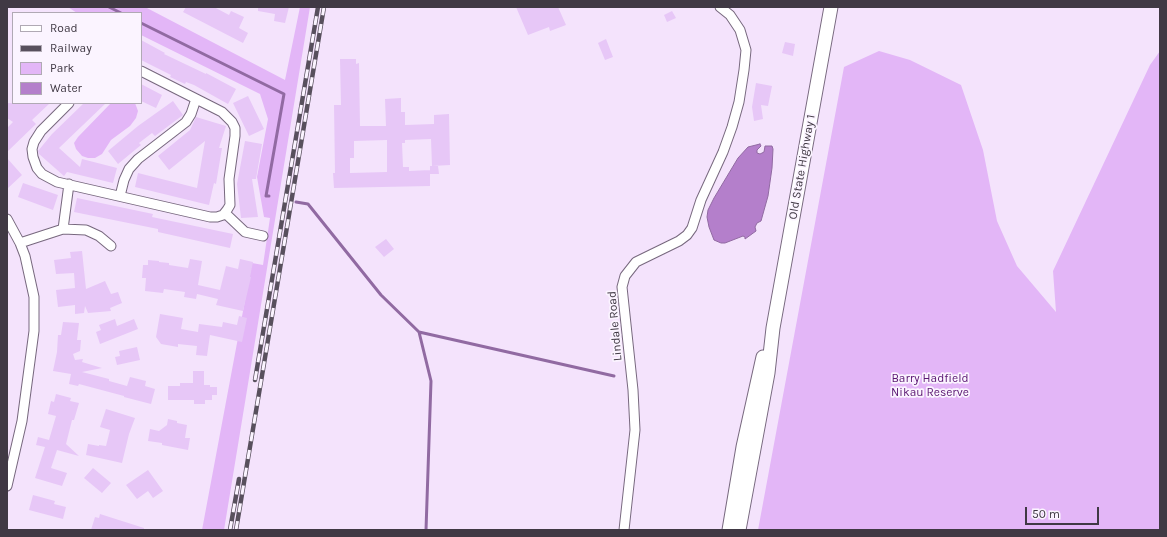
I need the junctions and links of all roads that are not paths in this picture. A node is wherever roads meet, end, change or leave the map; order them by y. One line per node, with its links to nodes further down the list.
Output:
1 (720, 7): 18 (street, Lindale Road)
2 (831, 7): 14 (main road, Old State Highway 1)
3 (142, 72): 4 (street)
4 (196, 99): 7 (street); 8 (street)
5 (68, 104): 6 (street)
6 (69, 184): 7 (street); 10 (street)
7 (120, 196): 8 (street)
8 (225, 213): 11 (street)
9 (7, 219): 12 (street)
10 (63, 229): 12 (street); 13 (street)
11 (263, 236)
12 (20, 243): 17 (street)
13 (111, 246)
14 (773, 328): 15 (main road, Old State Highway 1); 16 (main road, Old State Highway 1)
15 (754, 453): 21 (main road, Old State Highway 1); 22 (main road)
16 (739, 471): 19 (main road); 20 (main road, Old State Highway 1)
17 (7, 486)
18 (624, 530)
19 (725, 530)
20 (729, 530)
21 (739, 530)
22 (748, 530)

